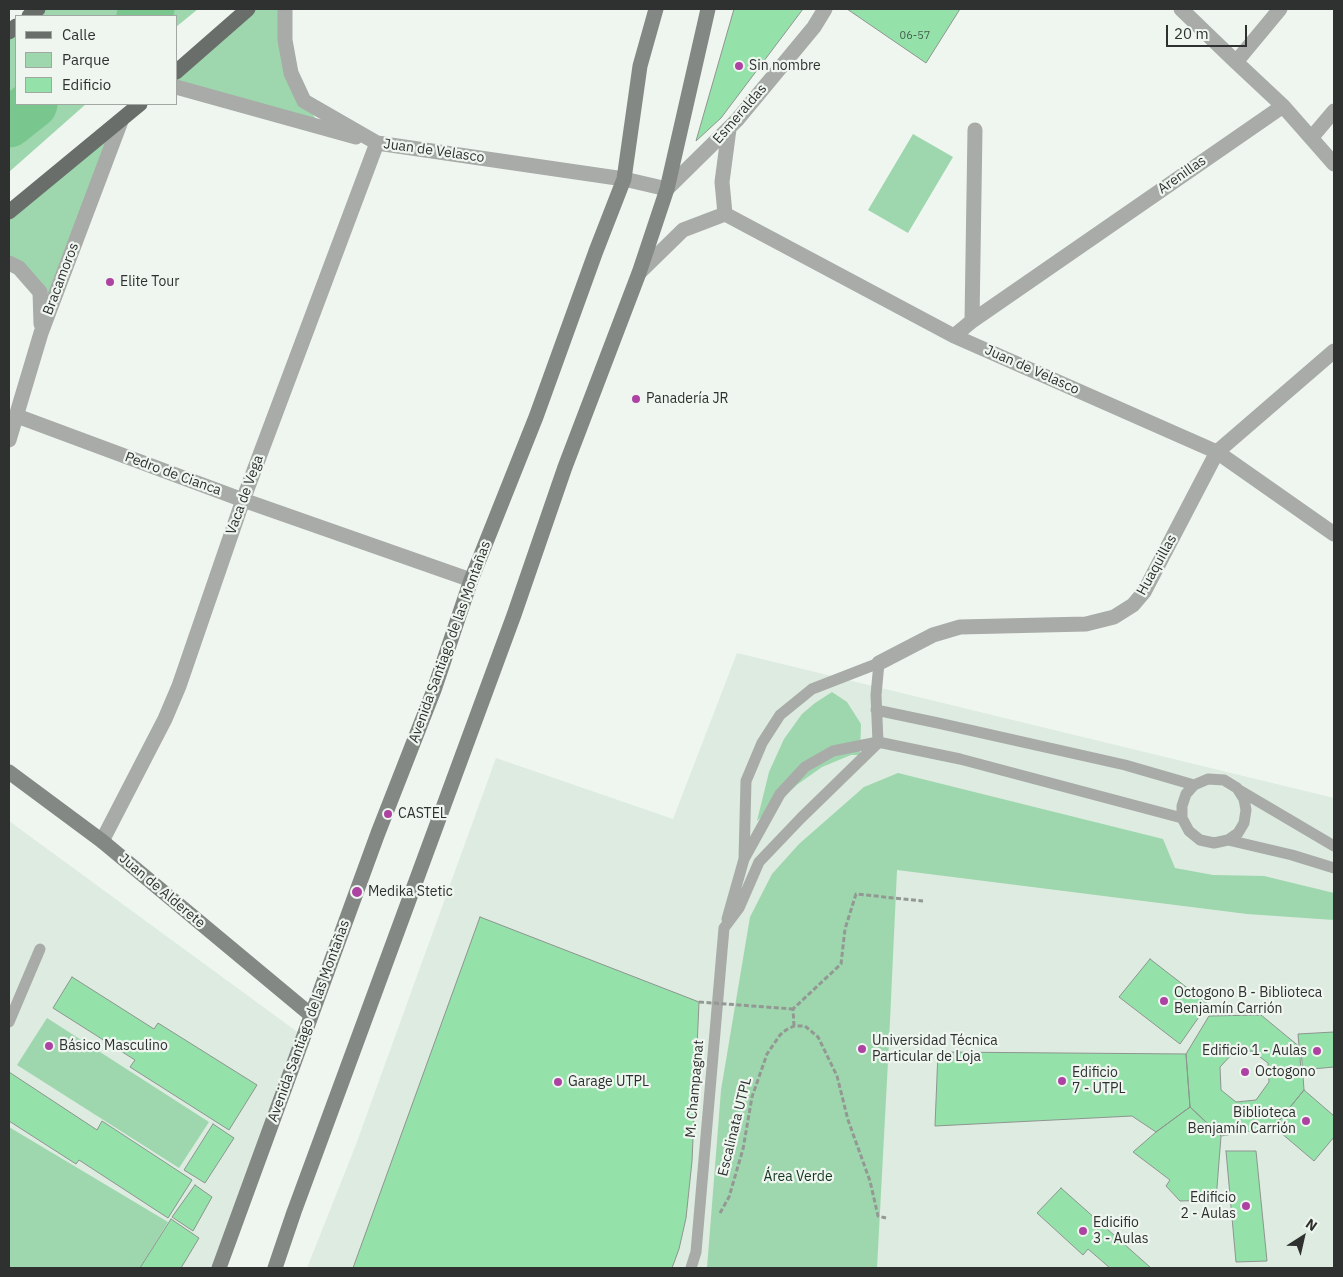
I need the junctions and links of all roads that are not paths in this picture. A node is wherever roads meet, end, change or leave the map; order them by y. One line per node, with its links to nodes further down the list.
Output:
1 (248, 9): 9 (main road)
2 (286, 9): 18 (street, Juan de Velasco)
3 (656, 9): 20 (main road, Avenida Santiago de las Montañas)
4 (708, 9): 21 (main road)
5 (825, 9): 15 (street, Esmeraldas)
6 (1181, 9): 8 (street)
7 (1280, 9): 8 (street)
8 (1236, 62): 12 (street)
9 (178, 70)
10 (178, 88): 18 (street)
11 (139, 105): 14 (main road)
12 (1283, 106): 17 (street); 26 (street, Arenillas)
13 (1334, 111): 17 (street)
14 (121, 121): 22 (main road); 27 (street, Bracamoros)
15 (729, 129): 21 (street, Esmeraldas); 23 (street)
16 (974, 130): 26 (street)
17 (1312, 137): 19 (street)
18 (377, 143): 20 (street, Juan de Velasco); 33 (street, Vaca de Vega)
19 (1334, 164)
20 (624, 179): 21 (street, Juan de Velasco); 35 (main road, Avenida Santiago de las Montañas)
21 (667, 190): 25 (main road)
22 (9, 212)
23 (725, 214): 25 (street); 28 (street, Juan de Velasco)
24 (9, 263): 27 (street)
25 (639, 273): 53 (main road)
26 (972, 321): 28 (street, Arenillas)
27 (41, 333): 30 (street, Bracamoros)
28 (954, 336): 32 (street, Juan de Velasco)
29 (1334, 351): 32 (street, Huaquillas)
30 (17, 416): 31 (street, Bracamoros); 33 (street, Pedro de Cianca)
31 (9, 440)
32 (1217, 452): 34 (street, Juan de Velasco); 36 (street, Huaquillas)
33 (243, 500): 35 (street, Pedro de Cianca); 44 (street, Vaca de Vega)
34 (1334, 534)
35 (471, 580): 50 (main road, Avenida Santiago de las Montañas)
36 (879, 663): 37 (lane); 46 (lane, M. Champagnat)
37 (876, 710): 38 (lane); 40 (lane)
38 (878, 742): 42 (lane); 46 (lane); 48 (lane)
39 (9, 772): 44 (main road, Juan de Alderete)
40 (1194, 785): 41 (lane); 42 (lane)
41 (1237, 788): 43 (lane); 45 (lane)
42 (1182, 818): 43 (lane)
43 (1228, 840): 47 (lane)
44 (102, 841): 50 (main road, Juan de Alderete)
45 (1334, 846)
46 (744, 859): 48 (lane, M. Champagnat)
47 (1334, 867)
48 (724, 928): 54 (lane, M. Champagnat)
49 (40, 949): 51 (lane)
50 (311, 1014): 52 (main road, Avenida Santiago de las Montañas)
51 (9, 1022)
52 (219, 1268)
53 (275, 1268)
54 (691, 1268)

